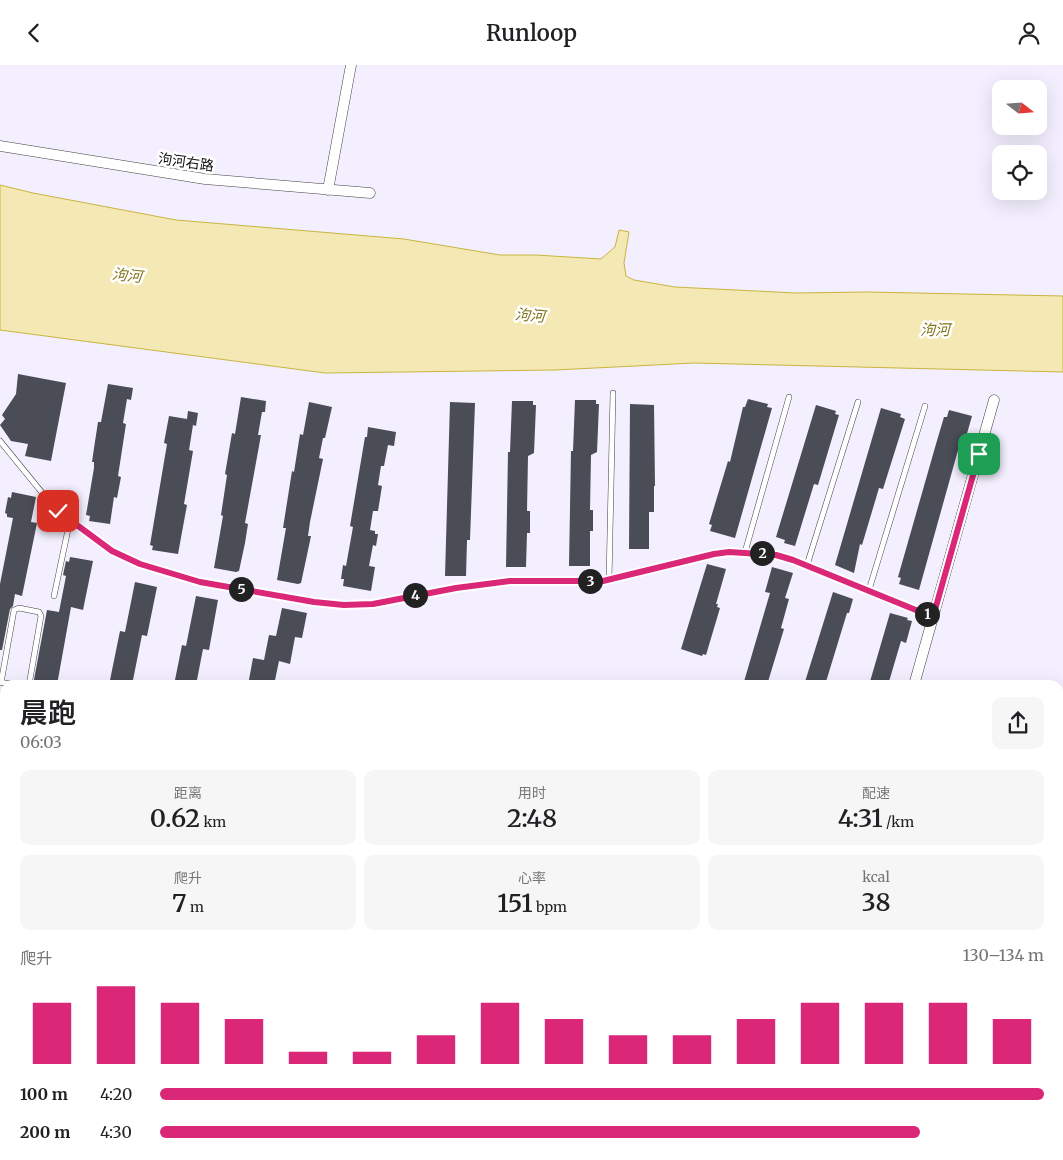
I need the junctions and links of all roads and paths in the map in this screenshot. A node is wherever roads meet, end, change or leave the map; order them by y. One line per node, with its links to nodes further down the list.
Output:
1 (351, 65): 3 (street)
2 (0, 146): 3 (street, 泃河右路)
3 (328, 190): 4 (street, 泃河右路)
4 (370, 193)
5 (613, 393): 14 (lane)
6 (789, 397): 12 (lane)
7 (994, 400): 17 (street)
8 (858, 402): 13 (lane)
9 (925, 406): 15 (lane)
10 (0, 441): 11 (lane)
11 (70, 520): 14 (lane); 16 (lane)
12 (745, 552): 13 (lane); 14 (lane)
13 (807, 565): 15 (lane)
14 (608, 580)
15 (870, 590): 17 (lane)
16 (54, 596)
17 (933, 617): 20 (street)
18 (1, 680): 19 (lane)
19 (30, 680)
20 (915, 680)

